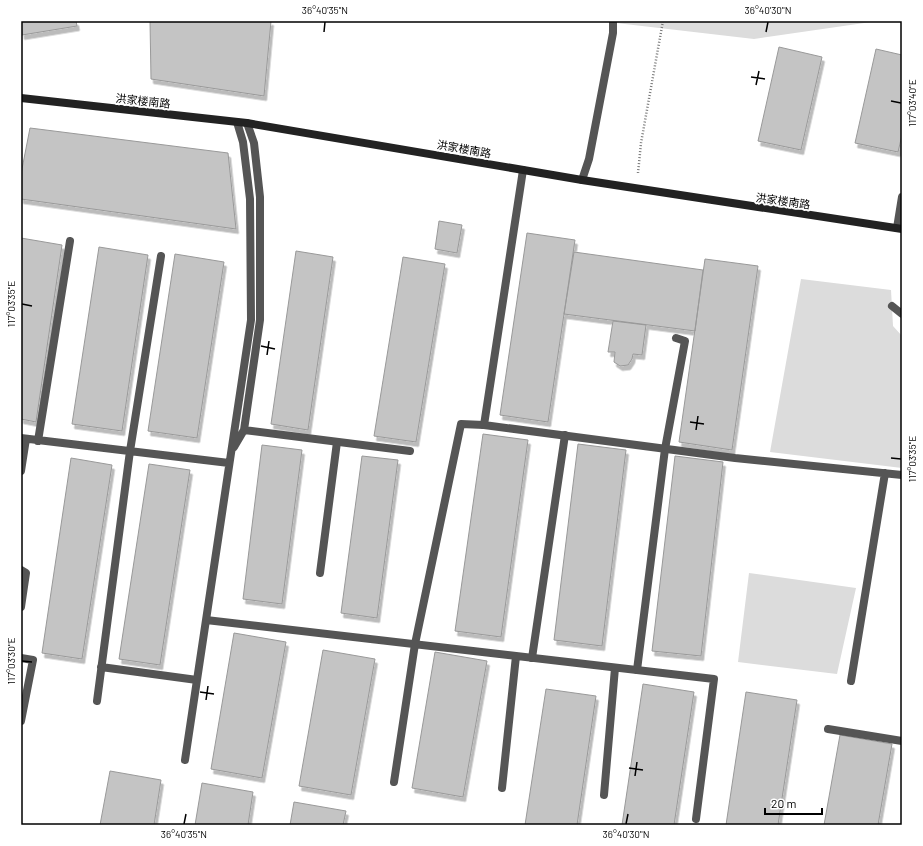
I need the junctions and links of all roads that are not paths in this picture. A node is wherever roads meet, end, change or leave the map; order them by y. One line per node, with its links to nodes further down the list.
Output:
1 (613, 21): 6 (street)
2 (21, 98): 3 (street, 洪家楼南路)
3 (237, 122): 4 (street, 洪家楼南路); 23 (street)
4 (247, 123): 5 (street, 洪家楼南路); 15 (street)
5 (523, 170): 6 (street, 洪家楼南路); 14 (street)
6 (582, 180): 8 (street, 洪家楼南路)
7 (902, 197): 8 (street)
8 (899, 229)
9 (70, 241): 18 (street)
10 (161, 256): 21 (street)
11 (892, 306): 12 (street)
12 (902, 314)
13 (676, 338): 20 (street)
14 (484, 425): 16 (street); 32 (street)
15 (244, 430): 19 (street); 23 (street)
16 (565, 435): 20 (street); 35 (street)
17 (23, 438): 18 (street); 25 (street)
18 (38, 441): 21 (street)
19 (337, 442): 22 (street); 29 (street)
20 (665, 449): 26 (street); 38 (street)
21 (130, 451): 24 (street); 36 (street)
22 (410, 451)
23 (231, 452): 24 (street)
24 (229, 464): 31 (street)
25 (21, 471)
26 (885, 474): 27 (street); 40 (street)
27 (902, 475)
28 (21, 570): 30 (street)
29 (320, 573)
30 (21, 607)
31 (206, 620): 32 (street); 39 (street)
32 (415, 644): 33 (street); 46 (street)
33 (516, 656): 35 (street); 47 (street)
34 (21, 658): 42 (street)
35 (532, 658): 37 (street)
36 (101, 667): 39 (street); 41 (street)
37 (615, 668): 38 (street); 48 (street)
38 (637, 670): 49 (street)
39 (197, 680): 45 (street)
40 (851, 681)
41 (97, 701)
42 (21, 722)
43 (828, 729): 44 (street)
44 (902, 741)
45 (185, 760)
46 (394, 782)
47 (502, 788)
48 (604, 795)
49 (696, 819)

